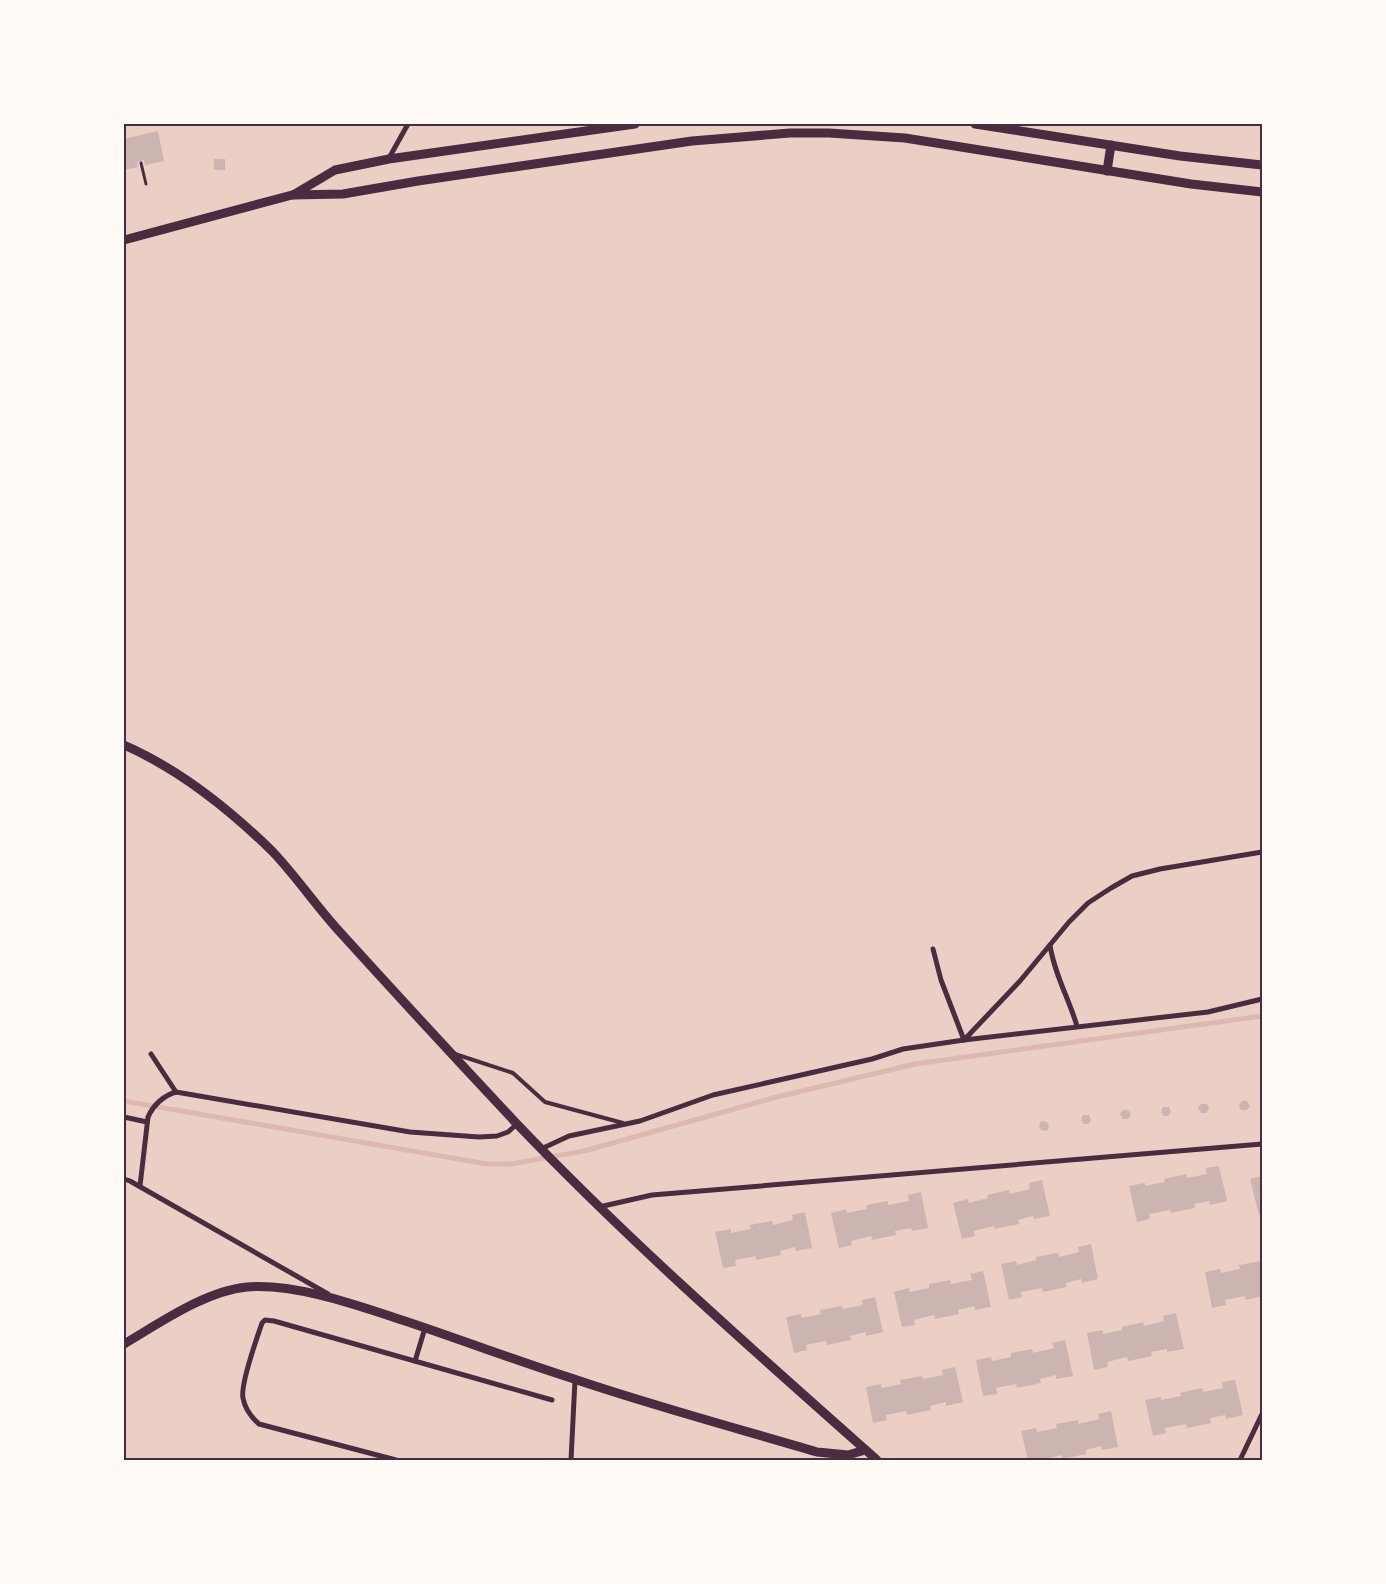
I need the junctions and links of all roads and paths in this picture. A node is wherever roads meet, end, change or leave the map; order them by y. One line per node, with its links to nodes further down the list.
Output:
1 (408, 124): 5 (street)
2 (635, 124): 5 (street)
3 (975, 124): 4 (street)
4 (1111, 145): 7 (street); 8 (street)
5 (389, 159): 11 (street)
6 (141, 163): 9 (path)
7 (1262, 165)
8 (1107, 171): 10 (street); 11 (street)
9 (146, 184)
10 (1262, 192)
11 (292, 195): 12 (street)
12 (124, 240)
13 (124, 744): 20 (street)
14 (1262, 852): 15 (street)
15 (1050, 945): 18 (street); 19 (street)
16 (933, 949): 19 (street)
17 (1262, 1000): 18 (street)
18 (1077, 1026): 19 (street)
19 (964, 1040): 26 (street)
20 (450, 1052): 25 (street); 26 (lane)
21 (151, 1054): 22 (street)
22 (176, 1092): 24 (street); 25 (street)
23 (124, 1117): 24 (street)
24 (148, 1122): 30 (street)
25 (517, 1124): 28 (street)
26 (625, 1124): 28 (street)
27 (1262, 1144): 31 (street)
28 (541, 1148): 31 (street)
29 (124, 1179): 30 (street)
30 (140, 1186): 32 (street)
31 (599, 1206): 39 (street)
32 (339, 1300): 33 (street); 34 (street)
33 (425, 1328): 35 (street); 36 (street)
34 (124, 1344)
35 (415, 1361): 37 (street); 40 (street)
36 (575, 1380): 39 (street); 41 (street)
37 (552, 1400)
38 (1262, 1414): 43 (street)
39 (864, 1450): 42 (street)
40 (396, 1460)
41 (571, 1460)
42 (877, 1460)
43 (1240, 1460)

